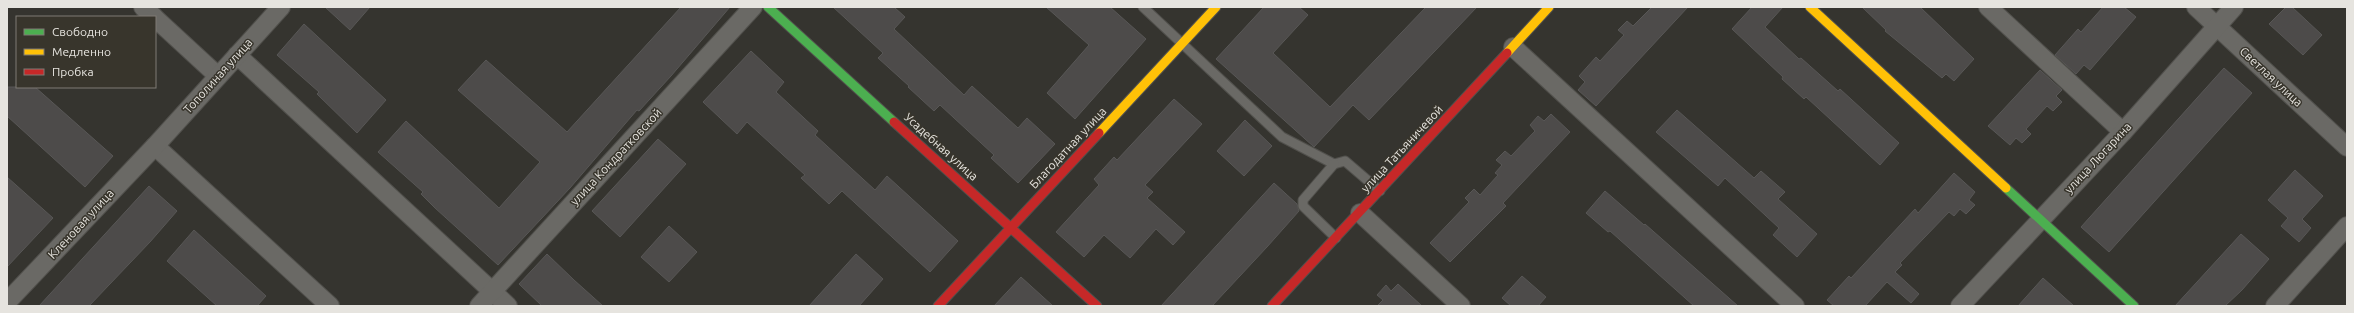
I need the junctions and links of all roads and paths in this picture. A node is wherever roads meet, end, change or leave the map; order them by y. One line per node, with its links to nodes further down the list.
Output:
1 (143, 7): 12 (street)
2 (281, 7): 17 (street, Тополиная улица)
3 (753, 7): 29 (street, улица Кондратковской)
4 (768, 7): 27 (street, Усадебная улица)
5 (1143, 7): 15 (lane)
6 (1216, 7): 15 (street, Благодатная улица)
7 (1549, 7): 16 (street, улица Татьяничевой)
8 (1810, 7): 25 (street)
9 (1988, 7): 19 (street)
10 (2196, 7): 14 (street, Светлая улица)
11 (2234, 7): 14 (street, улица Люгарина)
12 (153, 16)
13 (156, 19): 18 (street)
14 (2217, 26): 19 (street, улица Люгарина); 21 (street, Светлая улица)
15 (1182, 43): 22 (lane); 27 (street, Благодатная улица)
16 (1513, 47): 23 (street, улица Татьяничевой); 38 (street)
17 (237, 55): 18 (street, Тополиная улица); 29 (street)
18 (218, 76): 20 (street, Тополиная улица)
19 (2123, 132): 25 (street, улица Люгарина)
20 (155, 146): 30 (street, Кленовая улица); 31 (street)
21 (2347, 147)
22 (1334, 164): 23 (lane); 28 (lane)
23 (1380, 191): 24 (street, улица Татьяничевой)
24 (1360, 212): 28 (street, улица Татьяничевой); 37 (street)
25 (2040, 220): 39 (street, улица Люгарина); 40 (street)
26 (2347, 226): 41 (street)
27 (1012, 227): 34 (street, Благодатная улица); 35 (street, Усадебная улица)
28 (1336, 238): 36 (street, улица Татьяничевой)
29 (492, 291): 32 (street, улица Кондратковской); 33 (street)
30 (7, 302)
31 (330, 306)
32 (478, 306)
33 (508, 306)
34 (938, 306)
35 (1097, 306)
36 (1272, 306)
37 (1461, 306)
38 (1795, 306)
39 (1960, 306)
40 (2134, 306)
41 (2274, 306)

